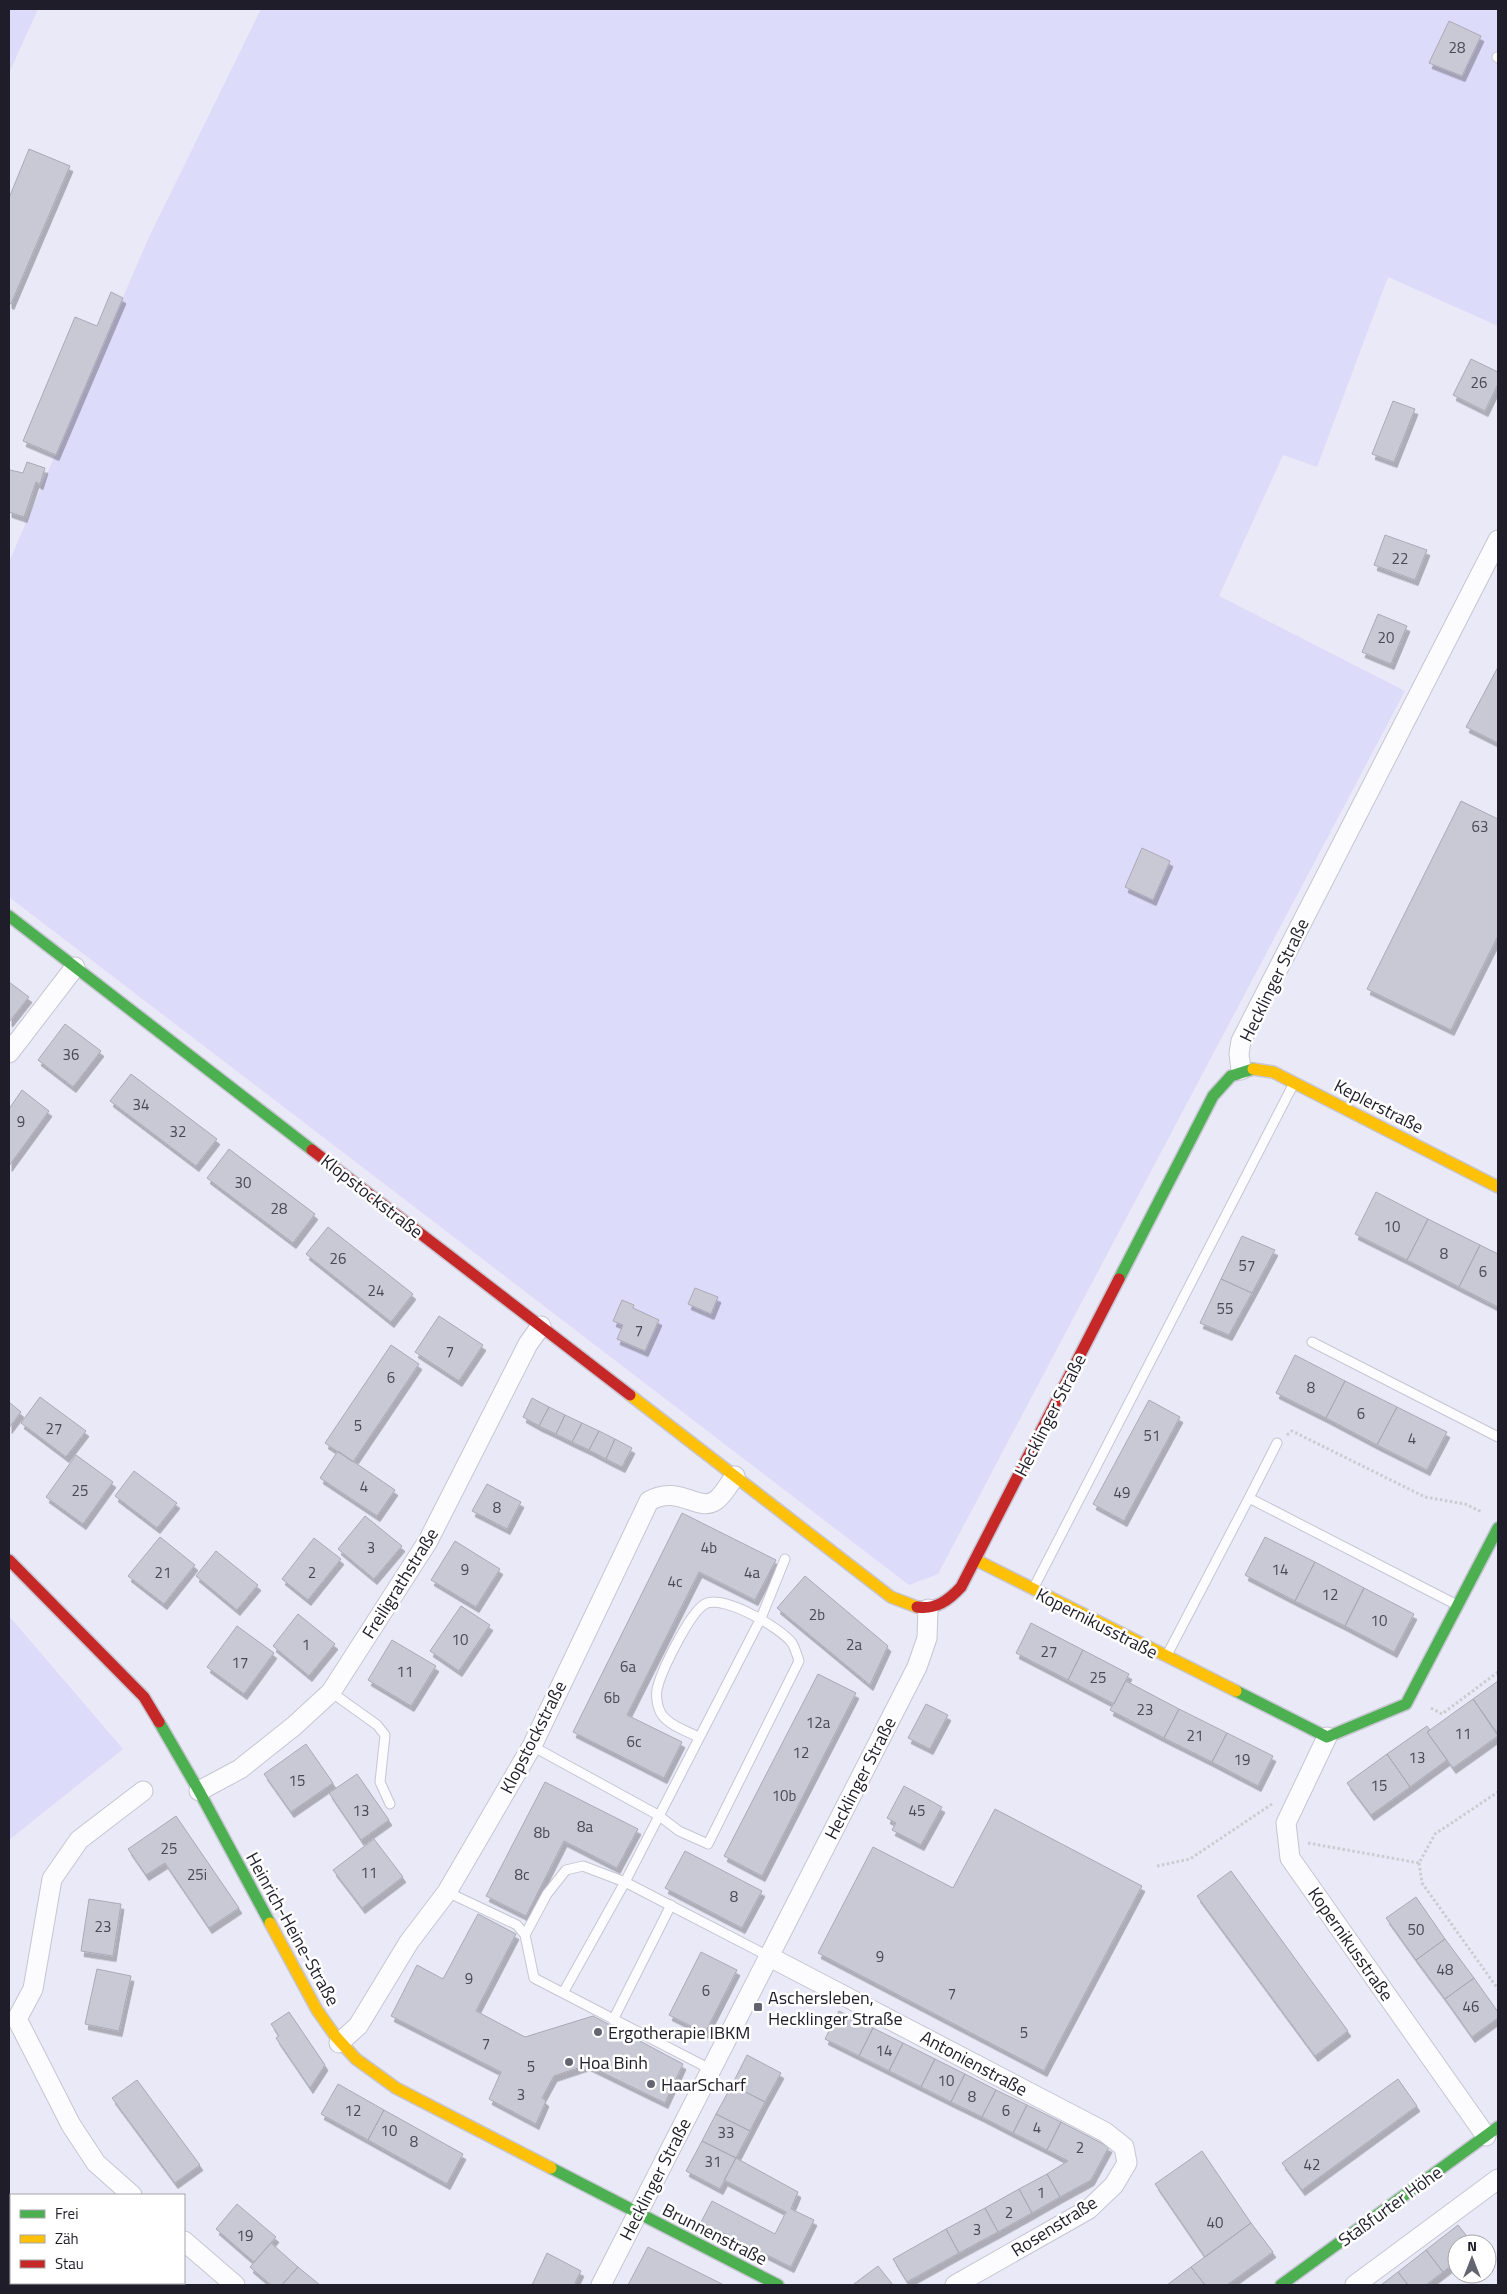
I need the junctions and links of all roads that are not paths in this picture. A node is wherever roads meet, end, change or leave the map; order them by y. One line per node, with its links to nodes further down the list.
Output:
1 (1498, 540): 5 (street, Hecklinger Straße)
2 (9, 916): 3 (street, Klopstockstraße)
3 (75, 967): 4 (street); 8 (street, Klopstockstraße)
4 (9, 1053)
5 (1240, 1070): 6 (street, Keplerstraße); 17 (street, Hecklinger Straße)
6 (1295, 1082): 7 (street, Keplerstraße); 18 (lane)
7 (1498, 1187)
8 (541, 1326): 12 (street, Klopstockstraße); 23 (street, Freiligrathstraße)
9 (1312, 1342): 10 (lane)
10 (1498, 1437)
11 (1277, 1443): 13 (lane)
12 (735, 1476): 20 (street, Klopstockstraße); 26 (street, Klopstockstraße)
13 (1249, 1498): 19 (lane); 22 (lane)
14 (1498, 1528): 19 (street)
15 (785, 1559): 21 (lane)
16 (9, 1560): 28 (street, Heinrich-Heine-Straße)
17 (976, 1560): 18 (street, Kopernikusstraße); 20 (street, Hecklinger Straße)
18 (1033, 1590): 22 (street, Kopernikusstraße)
19 (1457, 1605): 25 (street)
20 (928, 1608): 35 (street, Hecklinger Straße)
21 (761, 1618): 24 (lane); 24 (lane); 30 (lane)
22 (1165, 1657): 25 (street, Kopernikusstraße)
23 (330, 1692): 28 (street, Freiligrathstraße); 29 (lane)
24 (698, 1737): 30 (lane)
25 (1327, 1737): 40 (street, Kopernikusstraße)
26 (532, 1746): 30 (lane); 32 (street, Klopstockstraße)
27 (143, 1791): 43 (street)
28 (199, 1791): 38 (street, Heinrich-Heine-Straße)
29 (390, 1804)
30 (658, 1815): 31 (lane)
31 (625, 1882): 33 (lane); 34 (lane); 36 (lane)
32 (447, 1892): 34 (lane); 38 (street, Klopstockstraße)
33 (671, 1905): 35 (lane); 37 (lane)
34 (525, 1935): 36 (lane)
35 (768, 1956): 39 (street, Hecklinger Straße); 41 (street, Antonienstraße)
36 (562, 1993): 37 (lane)
37 (613, 2020): 39 (lane)
38 (340, 2043): 44 (street, Heinrich-Heine-Straße)
39 (710, 2069): 44 (street, Hecklinger Straße)
40 (1492, 2131): 50 (street, Staßfurter Höhe)
41 (1124, 2147): 49 (street, Rosenstraße)
42 (1498, 2178): 51 (street)
43 (131, 2194)
44 (637, 2214): 47 (street, Hecklinger Straße); 48 (street, Brunnenstraße)
45 (185, 2242): 46 (street)
46 (235, 2285)
47 (601, 2285)
48 (778, 2285)
49 (955, 2285)
50 (1281, 2285)
51 (1355, 2285)

